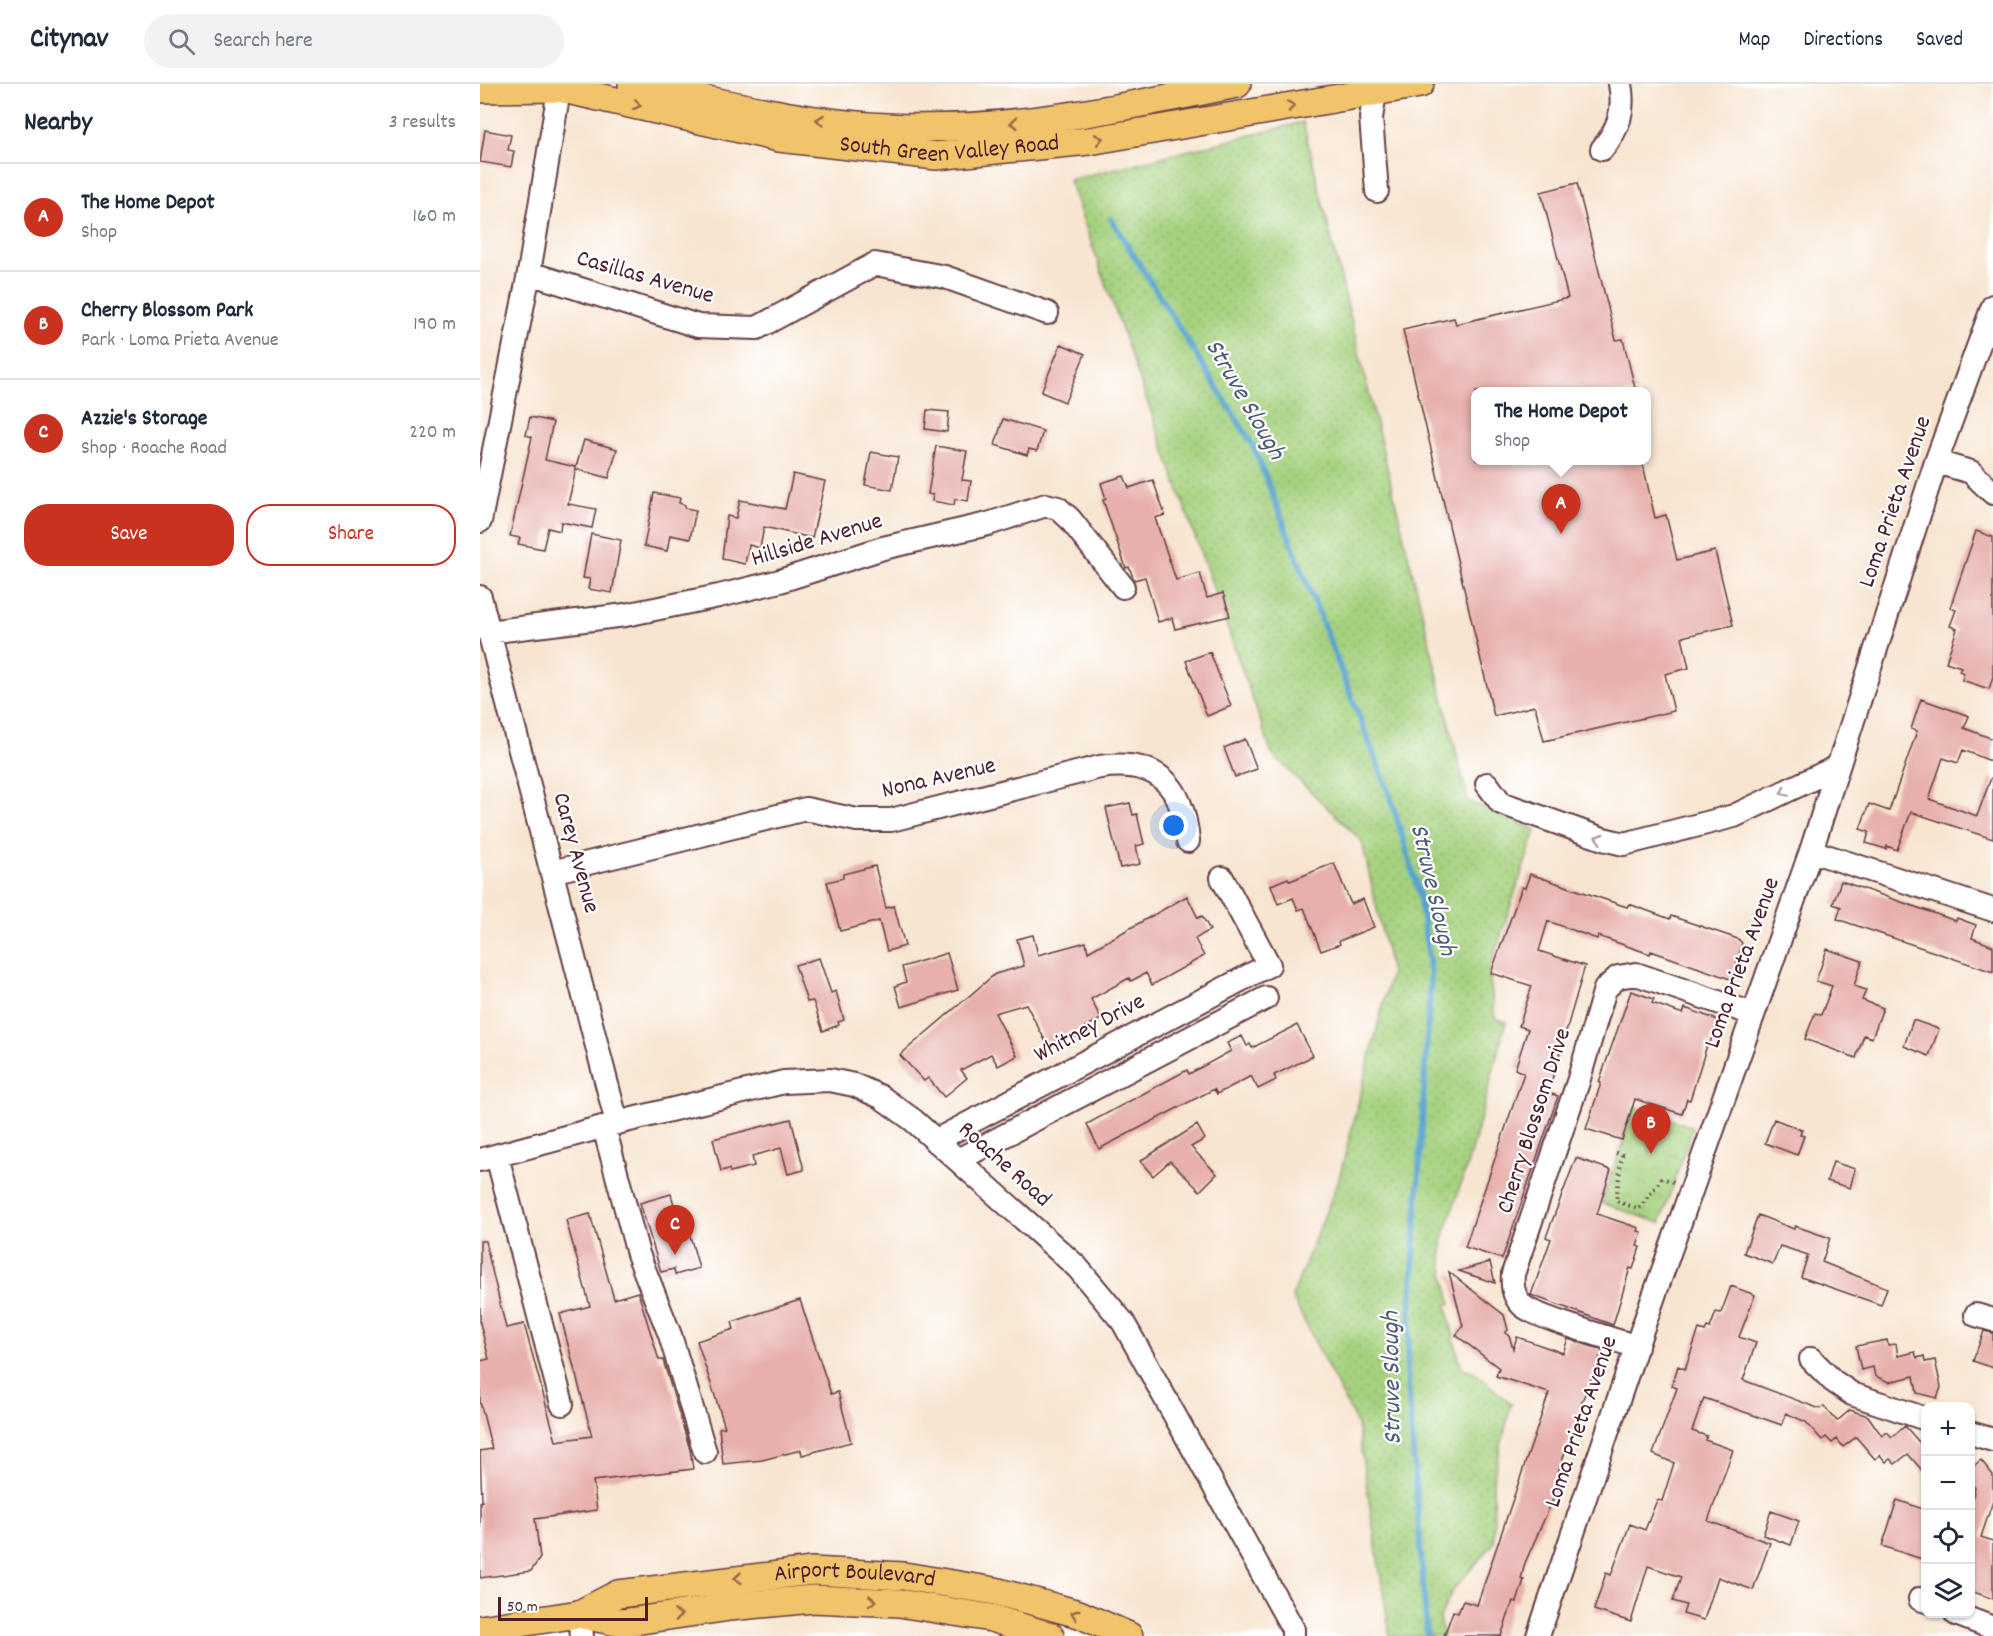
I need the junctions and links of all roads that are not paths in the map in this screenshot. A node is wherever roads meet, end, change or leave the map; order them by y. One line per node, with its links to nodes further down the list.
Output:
1 (632, 84): 2 (main road, South Green Valley Road, one-way to 1)
2 (1237, 84)
3 (1420, 84): 7 (main road, South Green Valley Road)
4 (1620, 84): 8 (street)
5 (560, 86): 6 (main road, South Green Valley Road); 7 (main road, South Green Valley Road, one-way to 7); 10 (street)
6 (480, 89)
7 (1375, 93): 9 (street)
8 (1602, 149)
9 (1377, 191)
10 (529, 273): 12 (street, Casillas Avenue); 15 (street)
11 (1993, 306): 13 (street, Loma Prieta Avenue)
12 (1047, 313)
13 (1936, 462): 14 (street); 19 (street, Loma Prieta Avenue)
14 (1993, 493)
15 (480, 521)
16 (1123, 587): 18 (street, Hillside Avenue)
17 (480, 597): 18 (street, Carey Avenue)
18 (488, 632): 23 (street, Carey Avenue)
19 (1837, 767): 20 (street, one-way to 20); 22 (street, Loma Prieta Avenue)
20 (1487, 784)
21 (1188, 841): 23 (street, Nona Avenue)
22 (1811, 851): 25 (street); 27 (street, Loma Prieta Avenue)
23 (552, 872): 28 (street, Carey Avenue)
24 (1222, 878): 29 (street, Whitney Drive)
25 (1993, 910)
26 (1266, 998): 31 (street)
27 (1753, 1014): 32 (street, Loma Prieta Avenue); 32 (street, Cherry Blossom Drive)
28 (611, 1125): 29 (street, Roache Road); 30 (street, Roache Road); 38 (street, Carey Avenue)
29 (935, 1141): 31 (street, Roache Road)
30 (489, 1158): 34 (street)
31 (958, 1161): 45 (street, Roache Road)
32 (1636, 1347): 46 (street, Loma Prieta Avenue)
33 (1811, 1359): 35 (street)
34 (562, 1404)
35 (1921, 1417)
36 (1975, 1434): 37 (street)
37 (1993, 1440)
38 (705, 1452)
39 (1967, 1618): 41 (street)
40 (581, 1625): 42 (main road, Airport Boulevard); 43 (main road, Airport Boulevard, one-way to 43); 44 (main road, Airport Boulevard, one-way to 40)
41 (1993, 1628)
42 (480, 1629)
43 (1050, 1636)
44 (1129, 1636)
45 (1293, 1636)
46 (1538, 1636)

